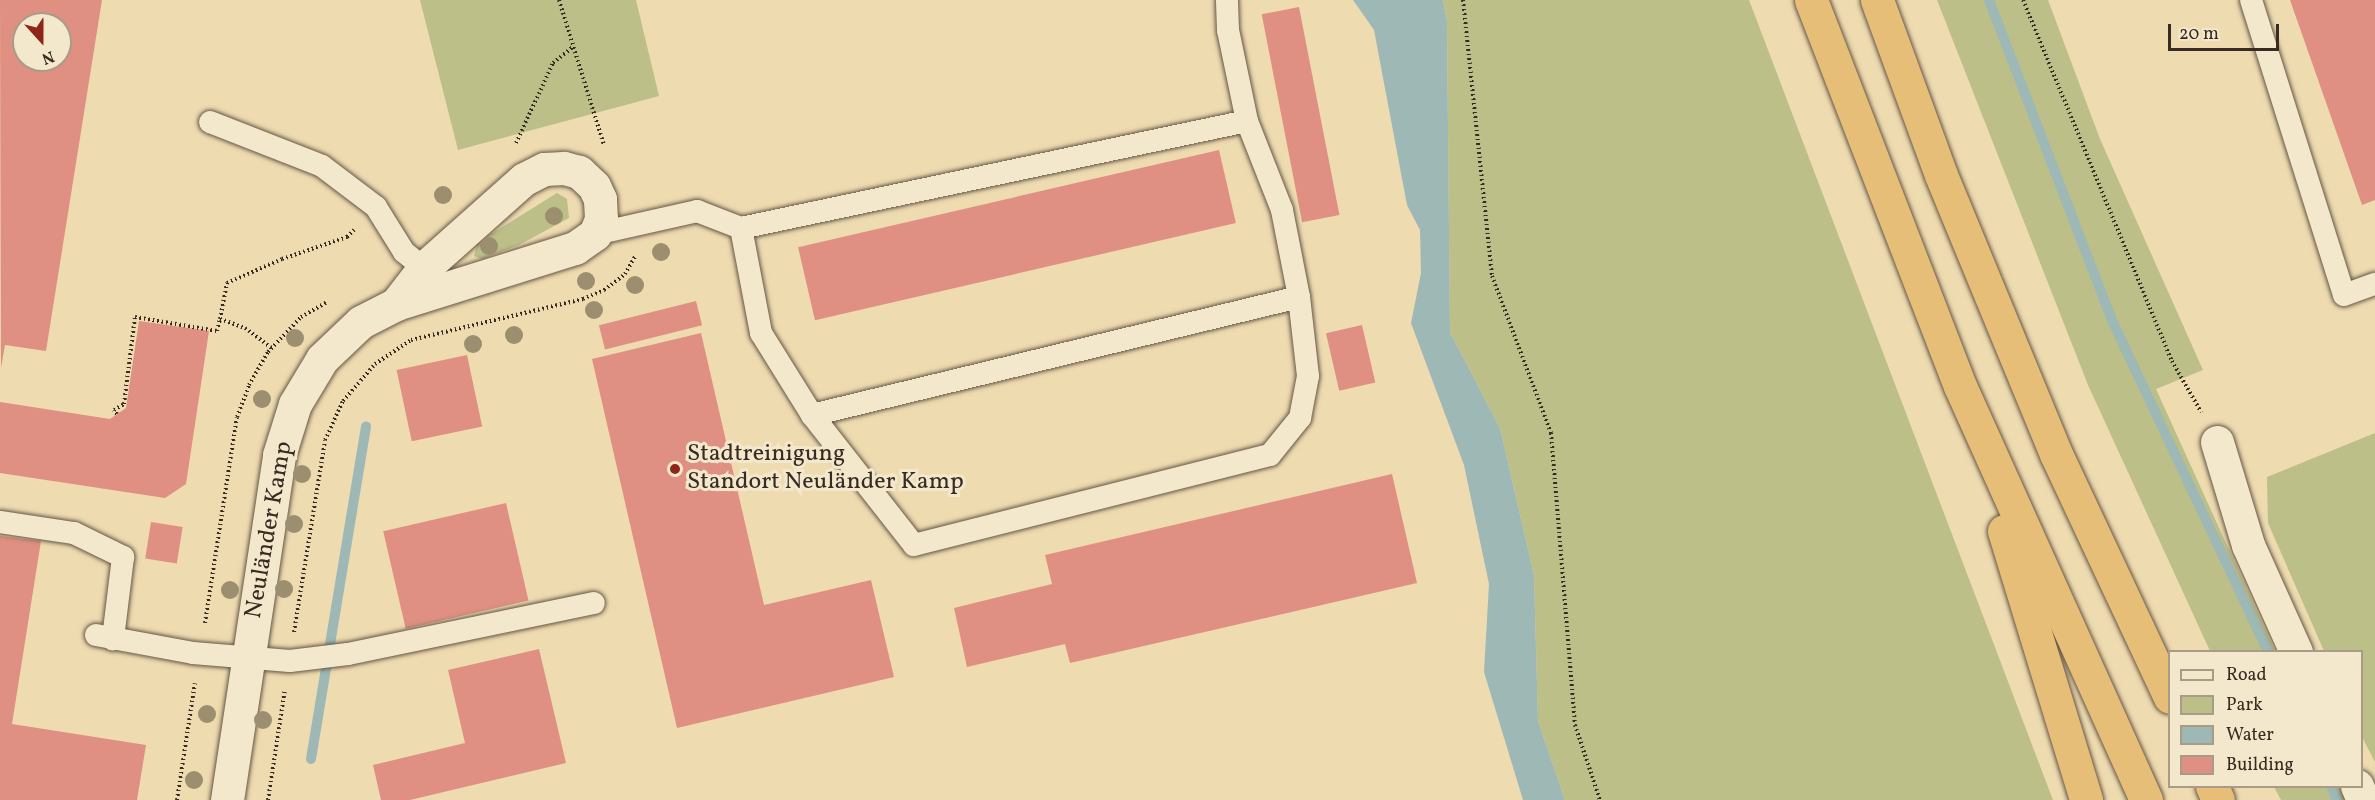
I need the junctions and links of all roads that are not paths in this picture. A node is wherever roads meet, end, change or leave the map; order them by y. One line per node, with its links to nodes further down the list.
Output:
1 (1227, 0): 5 (lane)
2 (1811, 0): 13 (highway)
3 (1877, 0): 20 (highway)
4 (2251, 0): 10 (lane)
5 (1247, 121): 7 (lane); 11 (lane)
6 (210, 122): 9 (lane)
7 (741, 228): 8 (lane); 14 (lane)
8 (595, 234): 9 (street, Neuländer Kamp); 12 (street, Neuländer Kamp)
9 (424, 268): 12 (street, Neuländer Kamp)
10 (2375, 284)
11 (1299, 297): 14 (lane); 14 (lane)
12 (396, 304): 19 (street, Neuländer Kamp)
13 (1960, 386): 22 (highway); 23 (highway)
14 (812, 415)
15 (2217, 442): 18 (street)
16 (0, 522): 19 (lane)
17 (594, 603): 19 (lane)
18 (2296, 650)
19 (248, 658): 21 (street, Neuländer Kamp)
20 (2168, 695)
21 (227, 800)
22 (2086, 800)
23 (2146, 800)

